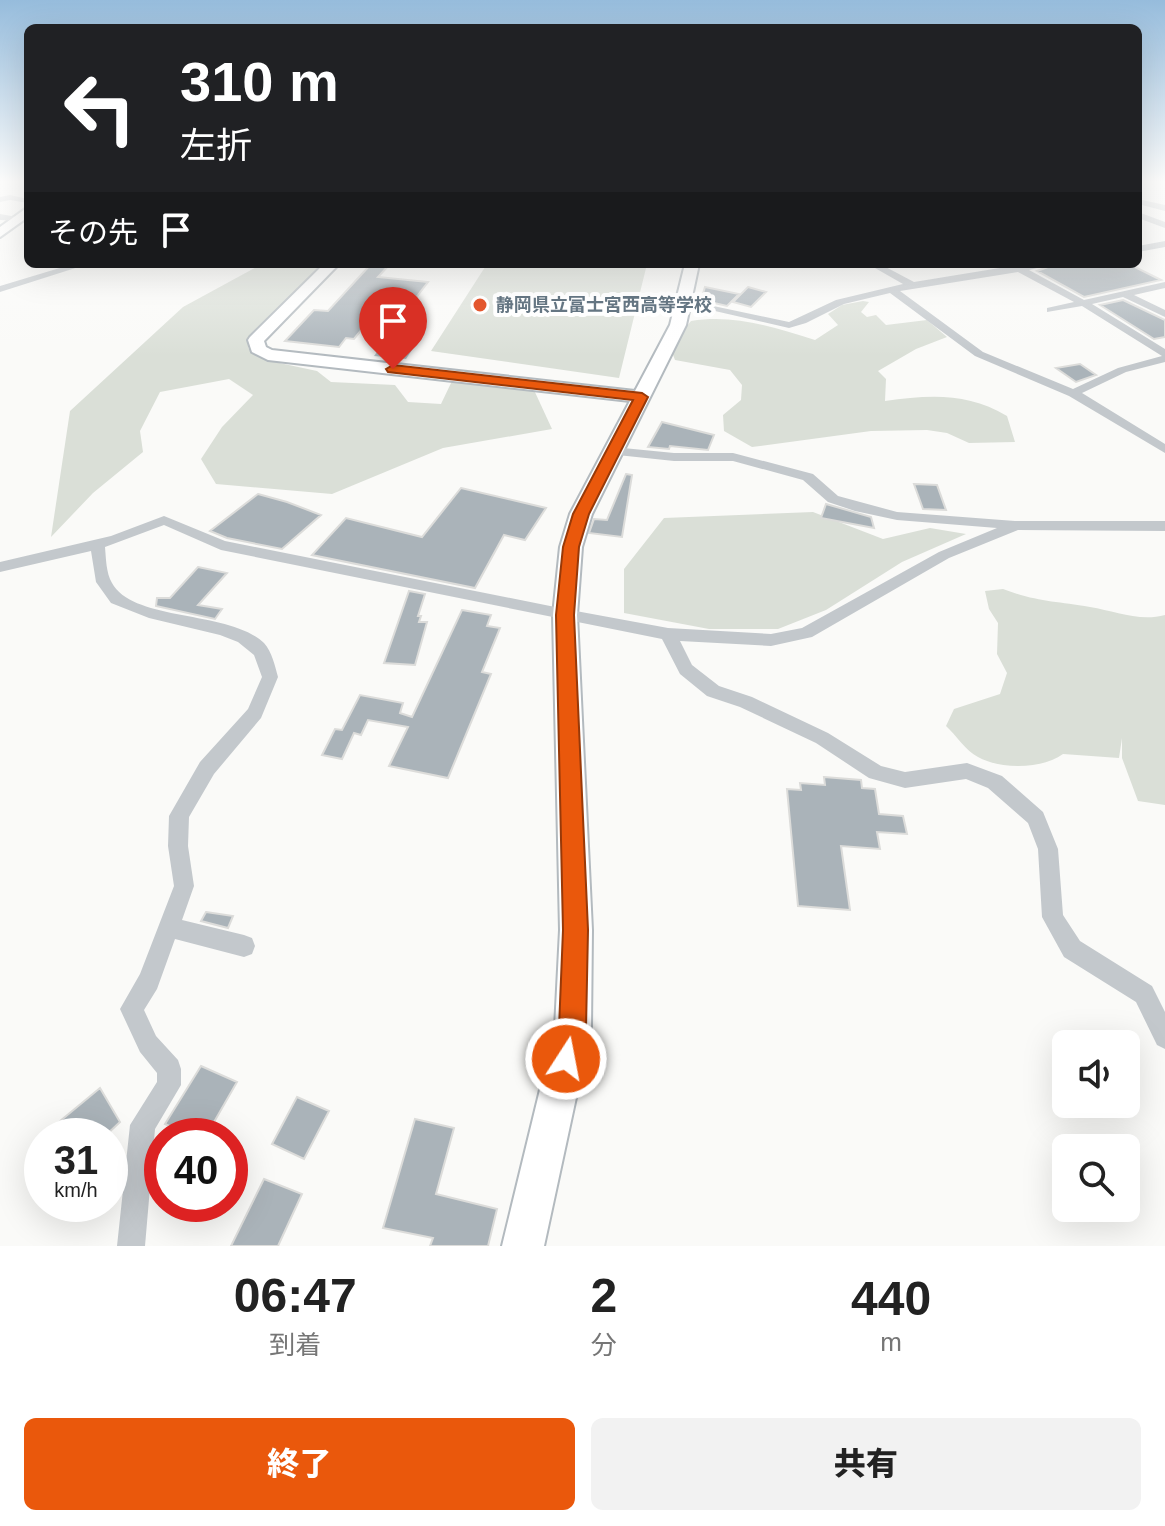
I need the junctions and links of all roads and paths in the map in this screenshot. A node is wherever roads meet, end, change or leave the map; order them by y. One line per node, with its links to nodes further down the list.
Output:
1 (1165, 244): 2 (street)
2 (1142, 248)
3 (70, 268): 11 (street)
4 (328, 268): 22 (street)
5 (691, 268): 14 (street)
6 (880, 268): 9 (street)
7 (1003, 268): 9 (street)
8 (1018, 268): 15 (street)
9 (912, 285): 12 (street)
10 (1165, 285): 13 (street)
11 (0, 289)
12 (893, 290): 14 (street); 21 (street)
13 (1125, 294): 15 (street); 17 (street)
14 (685, 303): 22 (street)
15 (1085, 304): 16 (street); 19 (street)
16 (1051, 310)
17 (1165, 314)
18 (1165, 344): 19 (street)
19 (1152, 346): 20 (street)
20 (1165, 356): 21 (street)
21 (1073, 393): 23 (street)
22 (642, 397): 24 (street)
23 (1165, 449)
24 (613, 451): 25 (street); 29 (street)
25 (1016, 525): 26 (street); 30 (street)
26 (1165, 526)
27 (97, 544): 28 (street); 29 (street); 31 (street)
28 (0, 567)
29 (565, 615): 30 (street); 35 (street)
30 (668, 634): 33 (street)
31 (169, 927): 32 (street); 34 (street)
32 (244, 946)
33 (1165, 1037)
34 (131, 1246)
35 (523, 1246)

